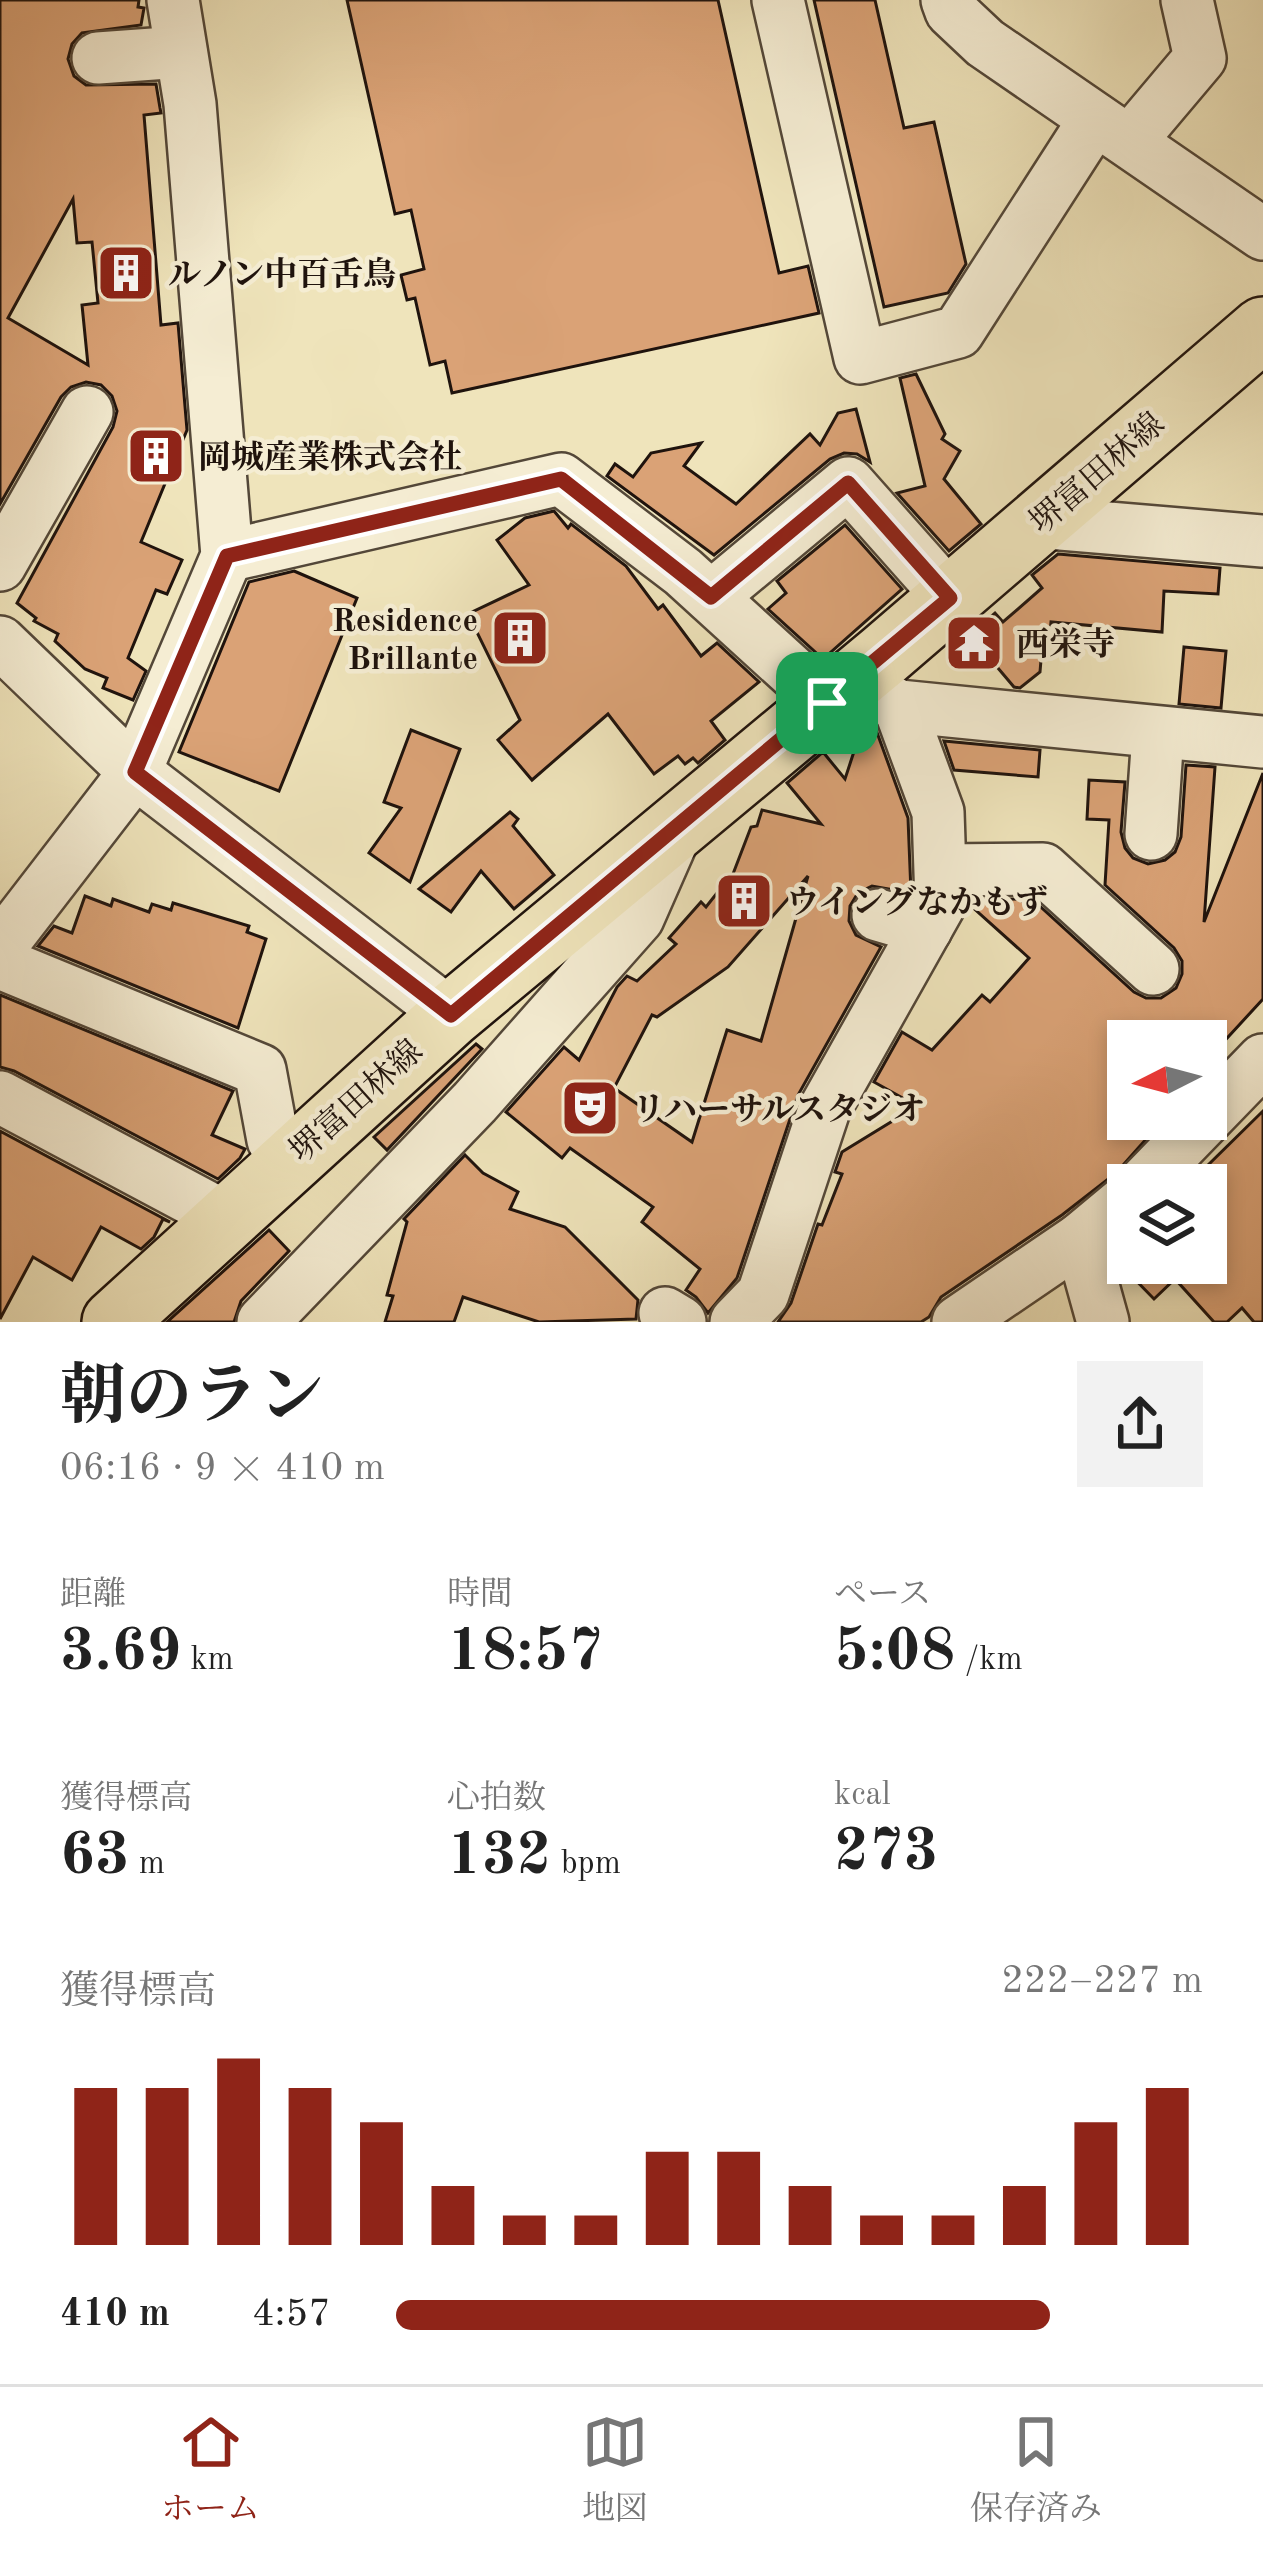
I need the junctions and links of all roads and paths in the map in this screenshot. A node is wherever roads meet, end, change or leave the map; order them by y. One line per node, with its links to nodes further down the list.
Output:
1 (173, 0): 5 (street)
2 (778, 0): 7 (street)
3 (947, 0): 7 (street)
4 (1187, 0): 7 (street)
5 (181, 52): 6 (street); 13 (street)
6 (98, 58)
7 (1112, 130): 8 (street)
8 (1263, 234)
9 (1263, 329): 11 (main road, 堺富田林線)
10 (87, 412): 14 (street)
11 (1037, 522): 12 (street); 16 (main road, 堺富田林線)
12 (1263, 541)
13 (227, 556): 15 (street); 21 (street)
14 (0, 565)
15 (711, 597): 16 (street); 18 (street)
16 (950, 598): 18 (main road, 堺富田林線)
17 (0, 642): 21 (street)
18 (860, 697): 19 (street); 22 (main road, 堺富田林線); 24 (street)
19 (1158, 734): 20 (street); 23 (street)
20 (1263, 742)
21 (135, 772): 25 (street); 28 (street)
22 (678, 826): 28 (main road, 堺富田林線); 37 (street)
23 (1151, 834)
24 (931, 853): 27 (street); 38 (street)
25 (0, 947)
26 (0, 963): 31 (street)
27 (1153, 969)
28 (451, 1015): 31 (main road, 堺富田林線)
29 (1263, 1060): 32 (street)
30 (0, 1097): 34 (street)
31 (287, 1161): 34 (main road, 堺富田林線)
32 (1162, 1164)
33 (1107, 1216): 35 (street)
34 (227, 1218): 36 (main road, 堺富田林線)
35 (1080, 1239): 39 (street); 40 (street)
36 (114, 1322)
37 (263, 1322)
38 (736, 1322)
39 (958, 1322)
40 (1103, 1322)

